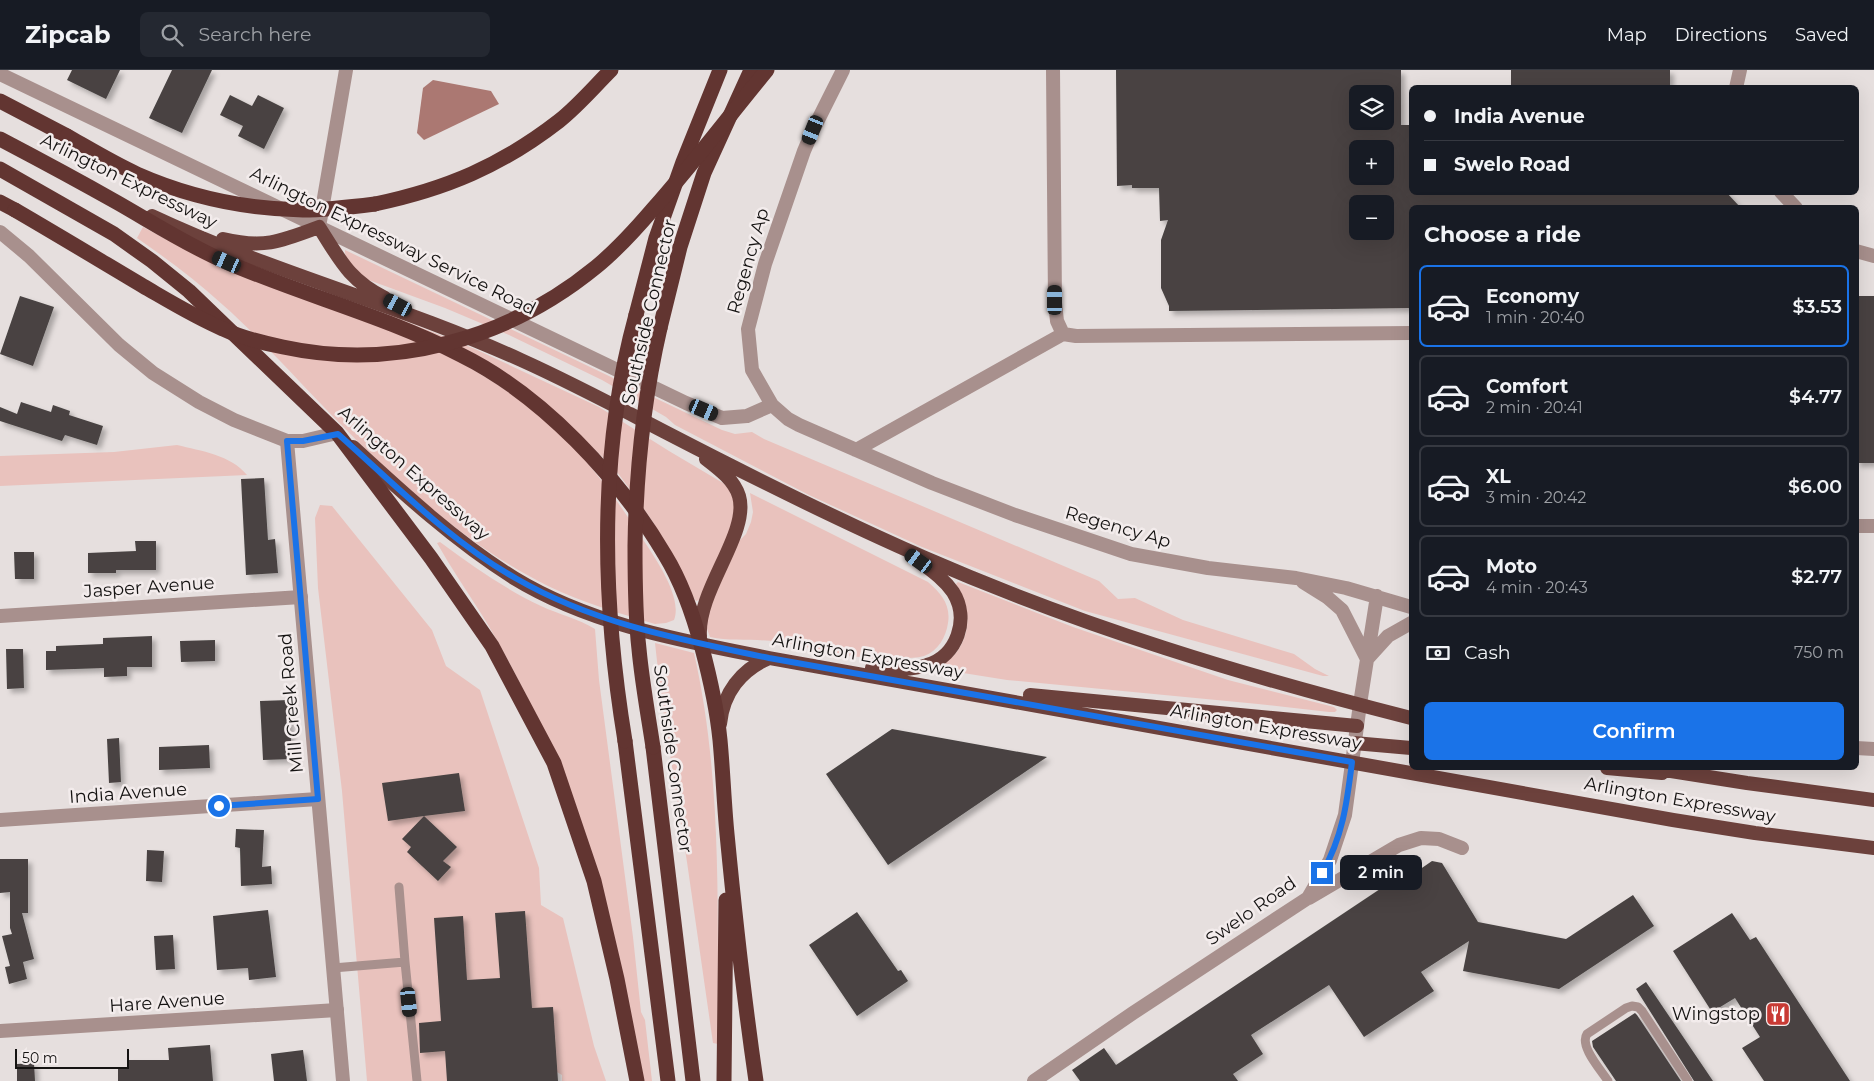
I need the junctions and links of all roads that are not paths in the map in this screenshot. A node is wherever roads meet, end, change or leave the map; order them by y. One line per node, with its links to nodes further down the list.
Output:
1 (346, 70): 19 (street)
2 (611, 70): 11 (highway, bridge)
3 (720, 70): 72 (highway, Southside Connector, bridge)
4 (751, 70): 73 (highway, Southside Connector, bridge)
5 (768, 70): 16 (highway, bridge)
6 (843, 70): 26 (street, Regency Ap)
7 (1053, 70): 25 (street)
8 (1740, 70): 10 (street)
9 (0, 74): 19 (street, Arlington Expressway Service Road)
10 (1737, 85)
11 (0, 101)
12 (0, 139): 14 (highway, Arlington Expressway)
13 (0, 169): 27 (highway, Arlington Expressway)
14 (90, 187): 18 (highway, Arlington Expressway); 40 (highway)
15 (1784, 195): 17 (street)
16 (0, 202)
17 (1793, 205)
18 (167, 223): 19 (highway); 23 (highway, Arlington Expressway)
19 (319, 227): 23 (highway); 26 (street, Arlington Expressway Service Road)
20 (0, 232): 29 (street)
21 (1859, 252): 22 (street)
22 (1874, 256)
23 (444, 327): 28 (highway, Arlington Expressway)
24 (1409, 333): 25 (street)
25 (1063, 334): 30 (street)
26 (772, 405): 30 (street, Regency Ap)
27 (338, 434): 29 (street); 40 (highway, Arlington Expressway); 71 (highway)
28 (670, 434): 33 (highway, Arlington Expressway); 40 (highway)
29 (287, 441): 36 (street, Mill Creek Road)
30 (856, 450): 34 (street, Regency Ap)
31 (1859, 526): 32 (street)
32 (1874, 526)
33 (893, 544): 43 (highway); 45 (highway, Arlington Expressway)
34 (1296, 578): 35 (street, Regency Ap); 42 (street)
35 (1378, 596): 37 (street, Regency Ap); 42 (street, Swelo Road)
36 (301, 597): 38 (street, Jasper Avenue); 57 (street, Mill Creek Road)
37 (1409, 605)
38 (0, 616)
39 (1409, 624): 42 (street)
40 (701, 644): 41 (highway, Arlington Expressway); 48 (highway)
41 (769, 658): 43 (highway, Arlington Expressway); 48 (highway)
42 (1367, 659): 45 (street, Swelo Road)
43 (814, 665): 44 (highway, Arlington Expressway)
44 (947, 688): 47 (highway); 53 (highway, Arlington Expressway)
45 (1360, 704): 46 (highway, Arlington Expressway); 47 (street, Swelo Road)
46 (1409, 717)
47 (1357, 726): 49 (street, Swelo Road)
48 (720, 740): 60 (highway)
49 (1354, 743): 50 (highway); 53 (street, Swelo Road)
50 (1409, 748)
51 (1859, 748): 52 (street)
52 (1874, 749)
53 (1352, 762): 62 (highway, Arlington Expressway); 64 (street, Swelo Road)
54 (1628, 770): 56 (highway)
55 (1664, 770): 56 (highway, Arlington Expressway)
56 (1720, 779): 58 (highway, Arlington Expressway)
57 (318, 799): 59 (street, India Avenue); 66 (street, Mill Creek Road)
58 (1874, 800)
59 (0, 820)
60 (726, 830): 74 (highway); 75 (highway)
61 (1462, 848): 64 (street)
62 (1871, 850)
63 (399, 887): 65 (lane)
64 (1308, 898): 76 (street, Swelo Road)
65 (404, 962): 66 (lane); 70 (lane)
66 (333, 968): 67 (street, Mill Creek Road)
67 (337, 1010): 68 (street, Hare Avenue); 69 (street, Mill Creek Road)
68 (0, 1031)
69 (343, 1081)
70 (417, 1081)
71 (637, 1081)
72 (668, 1081)
73 (693, 1081)
74 (724, 1081)
75 (756, 1081)
76 (1034, 1081)
77 (1608, 1081): 78 (lane)
78 (1688, 1081)

